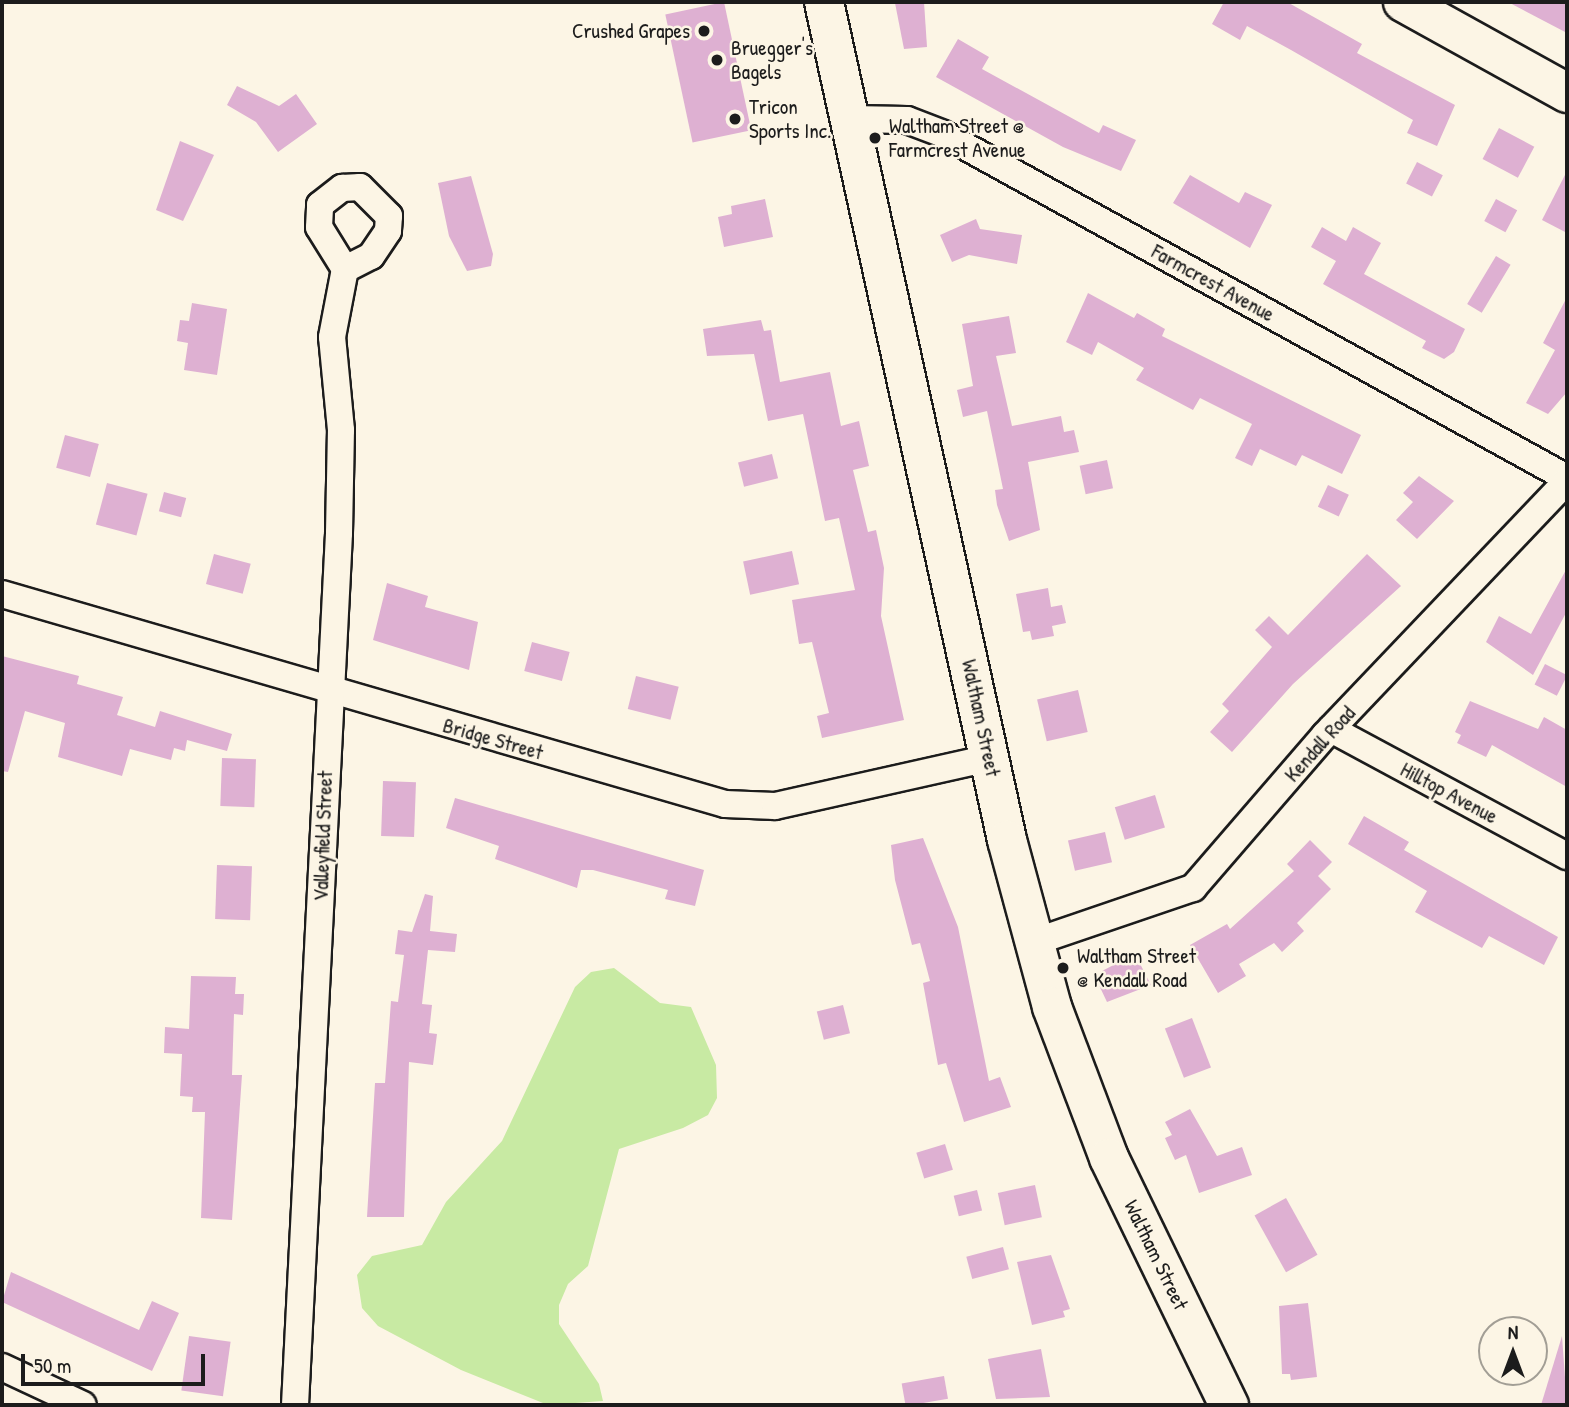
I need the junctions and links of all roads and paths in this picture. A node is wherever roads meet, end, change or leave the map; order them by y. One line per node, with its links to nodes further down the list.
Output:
1 (824, 2): 4 (main road, Waltham Street)
2 (1403, 2): 3 (main road)
3 (1567, 93)
4 (850, 118): 6 (street, Farmcrest Avenue); 10 (main road, Waltham Street)
5 (345, 269): 8 (street, Valleyfield Street)
6 (1567, 480): 9 (street, Kendall Road)
7 (2, 594): 8 (street, Bridge Street)
8 (328, 690): 10 (street, Bridge Street); 15 (street, Valleyfield Street)
9 (1331, 729): 11 (street, Hilltop Avenue); 12 (street, Kendall Road)
10 (990, 758): 12 (main road, Waltham Street)
11 (1567, 856)
12 (1034, 942): 16 (main road, Waltham Street)
13 (2, 1367): 14 (street)
14 (83, 1405)
15 (295, 1405)
16 (1229, 1405)

